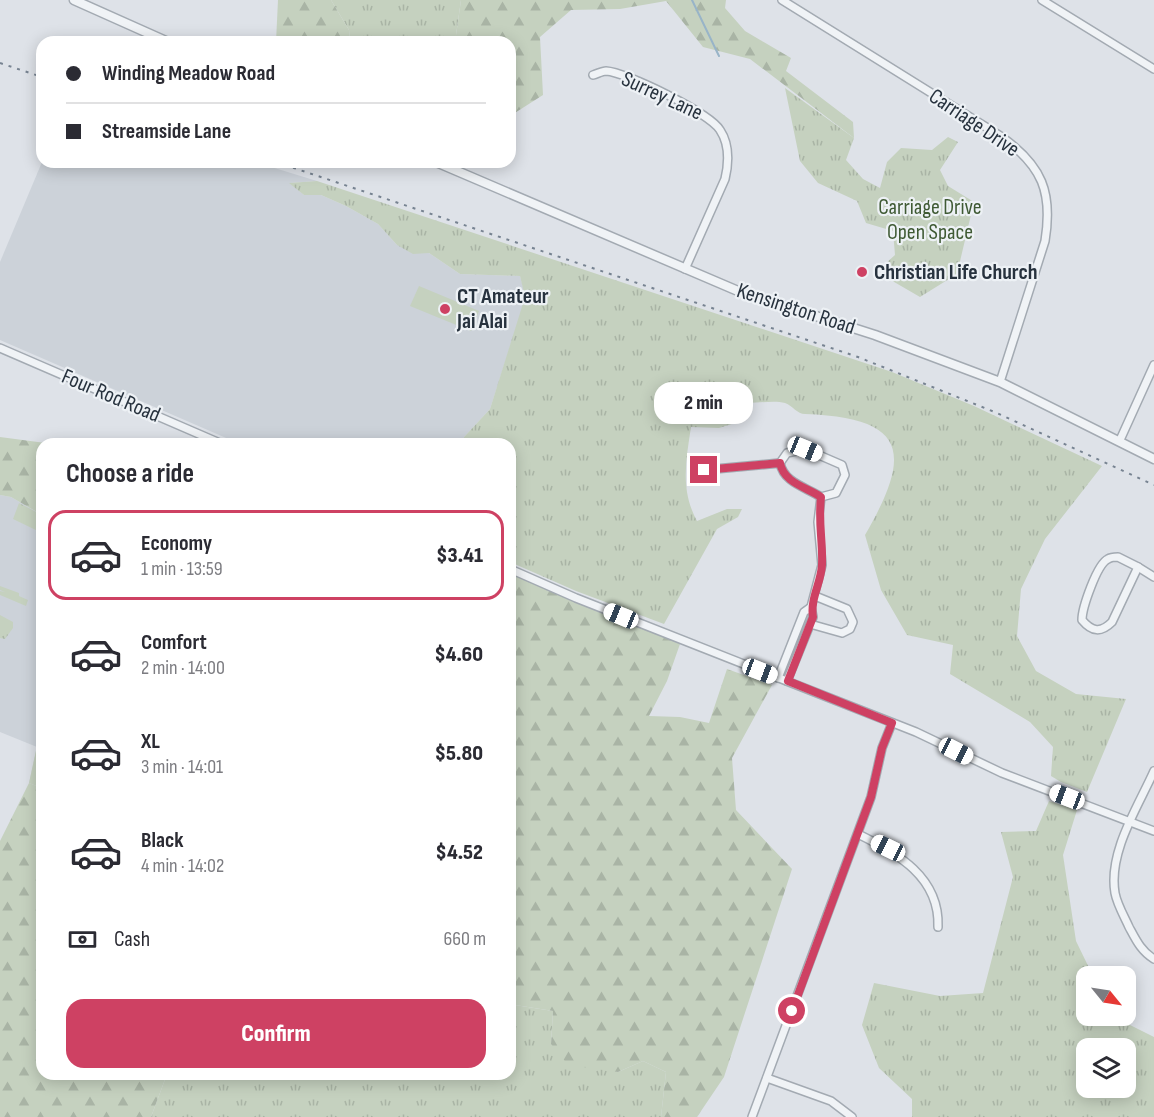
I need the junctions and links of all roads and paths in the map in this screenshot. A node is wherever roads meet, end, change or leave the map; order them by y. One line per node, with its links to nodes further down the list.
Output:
1 (74, 0): 4 (street)
2 (782, 0): 11 (street, Carriage Drive)
3 (1042, 0): 5 (street)
4 (155, 36)
5 (1154, 69)
6 (593, 75): 8 (street, Surrey Lane)
7 (450, 168): 8 (street, Kensington Road)
8 (685, 269): 11 (street, Kensington Road)
9 (0, 348): 12 (street, Four Rod Road)
10 (1154, 365): 13 (street)
11 (1000, 382): 13 (street, Kensington Road)
12 (208, 438)
13 (1120, 440): 14 (street, Kensington Road)
14 (1154, 459)
15 (780, 463): 16 (street); 17 (street); 17 (street)
16 (704, 470)
17 (821, 497): 21 (street)
18 (1138, 567): 18 (street); 20 (street)
19 (516, 571): 24 (street)
20 (1154, 577)
21 (815, 596): 22 (street); 23 (street)
22 (811, 607): 23 (street); 24 (street)
23 (810, 624): 25 (street)
24 (778, 678): 25 (street)
25 (788, 681): 26 (street)
26 (892, 723): 28 (street); 30 (street)
27 (1154, 771): 28 (street)
28 (1131, 821): 29 (street); 32 (street)
29 (1154, 831)
30 (858, 834): 31 (street); 33 (street)
31 (938, 927)
32 (1154, 959)
33 (767, 1078): 34 (street); 35 (street)
34 (752, 1117)
35 (852, 1117)

